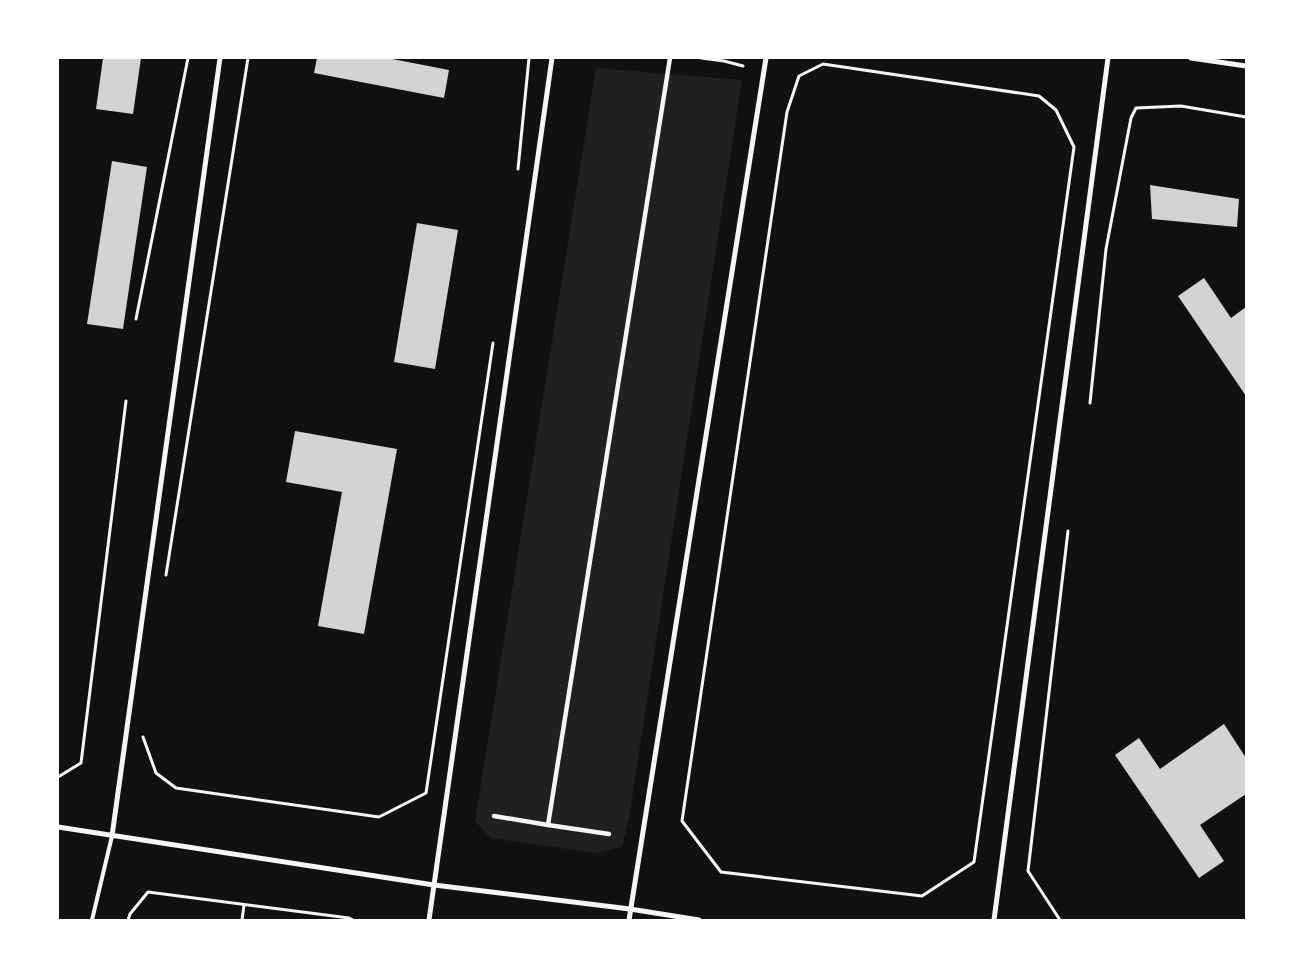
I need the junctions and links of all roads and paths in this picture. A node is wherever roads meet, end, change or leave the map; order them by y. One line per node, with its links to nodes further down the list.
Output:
1 (188, 58): 16 (path)
2 (220, 58): 28 (street)
3 (248, 58): 21 (path)
4 (529, 58): 15 (path)
5 (552, 58): 29 (street)
6 (670, 58): 25 (street)
7 (701, 58): 11 (path)
8 (766, 58): 31 (street)
9 (1108, 58): 39 (street)
10 (1191, 58): 12 (street)
11 (743, 66)
12 (1246, 66)
13 (799, 76): 13 (path)
14 (1246, 116): 19 (path)
15 (518, 170)
16 (136, 319)
17 (494, 335): 22 (path)
18 (126, 401): 23 (path)
19 (1090, 403)
20 (1068, 531): 40 (path)
21 (166, 575)
22 (141, 732)
23 (58, 777)
24 (494, 816): 25 (street)
25 (548, 825): 27 (street)
26 (58, 828): 28 (street)
27 (609, 834)
28 (112, 836): 29 (street); 32 (lane)
29 (434, 885): 31 (street); 36 (street)
30 (244, 905): 33 (path); 34 (path); 35 (path)
31 (630, 910): 37 (street); 38 (street)
32 (92, 920)
33 (128, 920)
34 (242, 920)
35 (353, 920)
36 (430, 920)
37 (629, 920)
38 (700, 920)
39 (994, 920)
40 (1060, 920)

